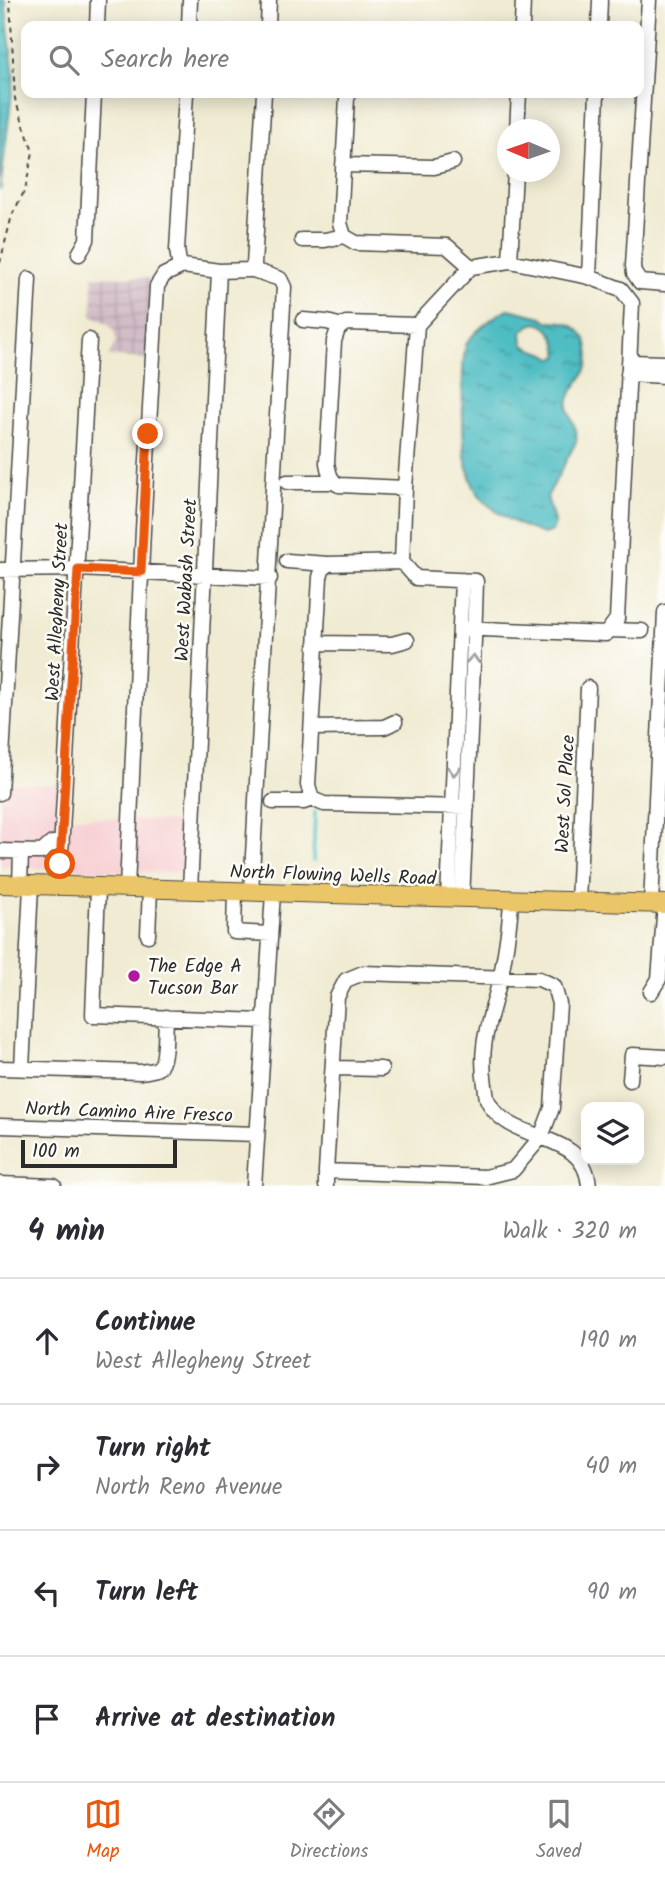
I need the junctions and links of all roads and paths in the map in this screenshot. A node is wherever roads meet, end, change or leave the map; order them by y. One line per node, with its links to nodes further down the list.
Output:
1 (10, 0): 29 (path)
2 (98, 0): 8 (street)
3 (190, 0): 9 (street)
4 (269, 0): 10 (street)
5 (523, 0): 11 (street)
6 (600, 0): 12 (street)
7 (649, 0): 13 (street)
8 (97, 21)
9 (189, 21)
10 (268, 21)
11 (522, 21)
12 (599, 21)
13 (644, 83)
14 (94, 98): 27 (street)
15 (186, 98): 30 (street)
16 (264, 98): 32 (street)
17 (347, 98): 23 (street)
18 (519, 98): 21 (street)
19 (597, 98): 34 (street)
20 (643, 98): 36 (street)
21 (518, 119)
22 (453, 162): 23 (street)
23 (343, 166): 25 (street)
24 (514, 182): 28 (street)
25 (344, 236): 26 (street); 31 (street)
26 (302, 240)
27 (79, 254)
28 (510, 261): 31 (street); 34 (street)
29 (0, 263)
30 (183, 266): 33 (street); 49 (street)
31 (471, 267): 38 (street)
32 (250, 269): 33 (street); 51 (street)
33 (219, 271): 50 (street, West Wabash Street)
34 (589, 277): 54 (street)
35 (29, 279): 48 (street)
36 (665, 284)
37 (303, 320): 39 (street)
38 (417, 325): 39 (street); 43 (street)
39 (342, 326): 42 (street)
40 (89, 340): 47 (street, West Allegheny Street)
41 (287, 482): 42 (street)
42 (333, 482): 43 (street)
43 (405, 488): 45 (street)
44 (287, 561): 46 (street)
45 (402, 562): 46 (street); 53 (street)
46 (328, 564): 57 (street)
47 (78, 569): 48 (street); 49 (street); 65 (street, West Allegheny Street)
48 (6, 570): 61 (street)
49 (141, 572): 50 (street); 72 (street)
50 (204, 575): 51 (street); 74 (street, West Wabash Street)
51 (270, 578): 75 (street)
52 (665, 612): 80 (street)
53 (468, 628): 54 (street); 64 (street)
54 (609, 630): 55 (street)
55 (642, 631)
56 (407, 640): 57 (street)
57 (316, 643): 60 (street)
58 (588, 688): 79 (street, West Sol Place)
59 (396, 722): 60 (street)
60 (313, 728): 62 (street)
61 (0, 793)
62 (312, 799): 63 (street); 64 (street)
63 (273, 802)
64 (460, 807): 77 (street)
65 (62, 843): 67 (street); 70 (street, West Allegheny Street)
66 (0, 851): 67 (street)
67 (21, 852): 69 (street)
68 (0, 884): 69 (main road, North Flowing Wells Road)
69 (25, 885): 70 (main road, North Flowing Wells Road); 89 (street)
70 (60, 887): 71 (main road, North Flowing Wells Road)
71 (98, 888): 72 (main road, North Flowing Wells Road); 85 (street)
72 (127, 888): 73 (main road, North Flowing Wells Road)
73 (150, 889): 74 (main road, North Flowing Wells Road); 82 (street)
74 (190, 890): 75 (main road, North Flowing Wells Road)
75 (243, 892): 76 (main road, North Flowing Wells Road); 81 (street)
76 (273, 893): 77 (main road, North Flowing Wells Road); 81 (street)
77 (455, 898): 78 (main road, North Flowing Wells Road)
78 (511, 900): 79 (main road, North Flowing Wells Road); 83 (street)
79 (578, 902): 80 (main road, North Flowing Wells Road)
80 (660, 904): 84 (street)
81 (270, 934): 86 (street)
82 (148, 935)
83 (500, 979): 90 (street); 95 (street); 95 (street)
84 (651, 992)
85 (166, 1017): 86 (street); 89 (street)
86 (265, 1021): 94 (street)
87 (665, 1057): 92 (street)
88 (0, 1068): 89 (street)
89 (22, 1068)
90 (334, 1068): 91 (street); 96 (street)
91 (381, 1069)
92 (630, 1080)
93 (0, 1126): 94 (street, North Camino Aire Fresco)
94 (257, 1135): 99 (street)
95 (541, 1137): 96 (street); 100 (street)
96 (326, 1178)
97 (0, 1184): 98 (street)
98 (54, 1186)
99 (254, 1186)
100 (589, 1186)

